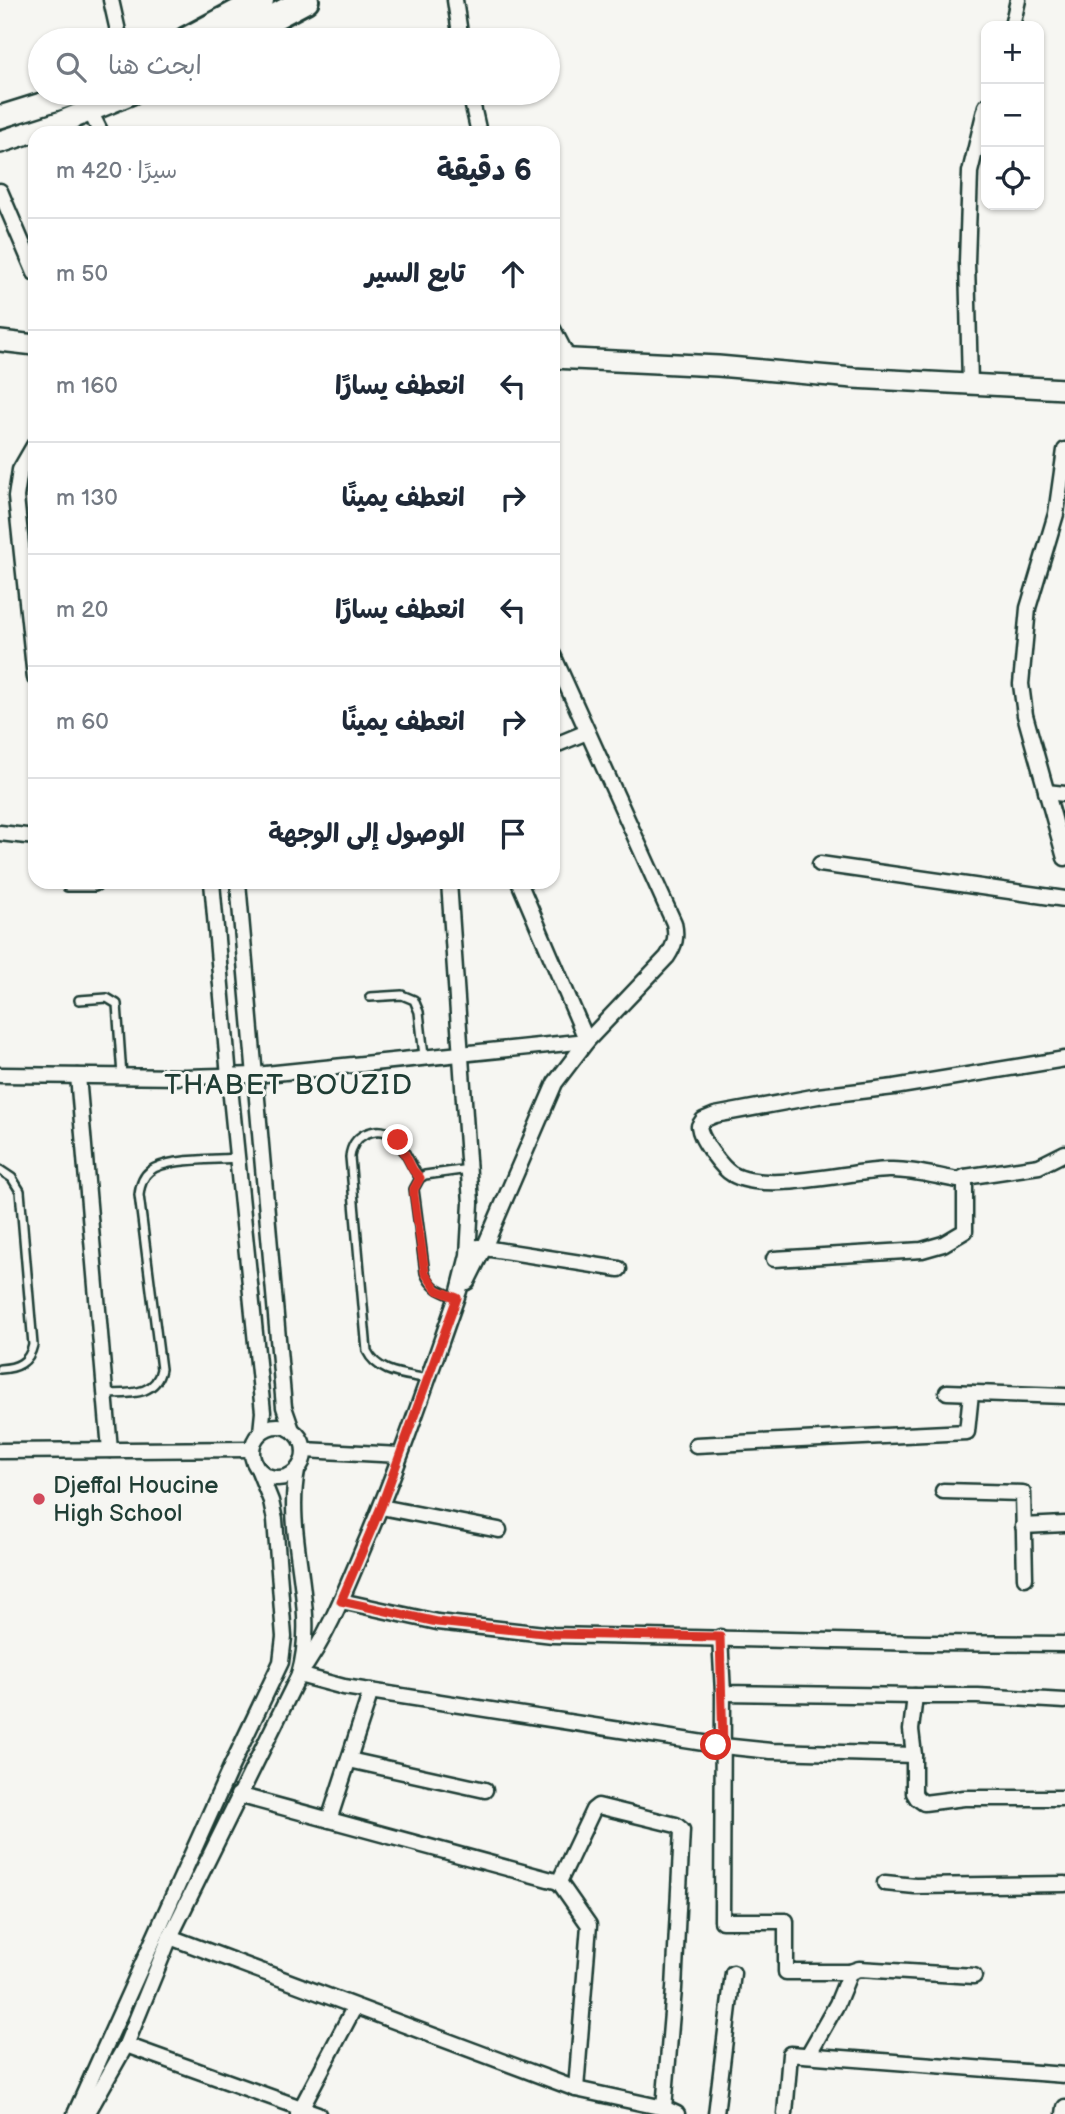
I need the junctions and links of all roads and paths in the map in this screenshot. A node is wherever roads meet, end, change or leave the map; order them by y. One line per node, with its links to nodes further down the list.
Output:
1 (111, 0): 7 (street)
2 (261, 0): 8 (highway)
3 (306, 0): 9 (highway)
4 (455, 0): 10 (street)
5 (1018, 0): 6 (street)
6 (1013, 21)
7 (117, 28)
8 (208, 28)
9 (254, 28)
10 (459, 28)
11 (38, 105): 15 (main road)
12 (104, 105): 14 (main road)
13 (473, 105): 18 (street)
14 (90, 111): 16 (main road); 17 (street)
15 (0, 117)
16 (50, 126)
17 (98, 126)
18 (477, 126)
19 (981, 127): 27 (street)
20 (28, 133): 21 (main road)
21 (0, 142)
22 (0, 191): 23 (street)
23 (28, 257)
24 (0, 341): 25 (street)
25 (28, 344)
26 (561, 358): 27 (street)
27 (970, 384): 28 (street)
28 (1065, 389)
29 (1065, 450): 31 (street)
30 (28, 454): 32 (street)
31 (1060, 515): 36 (street)
32 (28, 608)
33 (560, 671): 34 (street)
34 (587, 732): 35 (street); 49 (street)
35 (560, 743)
36 (1046, 792): 37 (street); 40 (street)
37 (1065, 794)
38 (0, 833): 39 (street)
39 (28, 836)
40 (1065, 858)
41 (820, 864): 46 (street)
42 (213, 889): 57 (street)
43 (239, 889): 54 (street)
44 (449, 889): 50 (street)
45 (522, 889): 49 (street)
46 (1065, 899)
47 (370, 998): 51 (lane)
48 (79, 1000): 56 (lane)
49 (587, 1041): 50 (street); 64 (street)
50 (460, 1052): 51 (street); 60 (street)
51 (424, 1056): 54 (street)
52 (1065, 1059): 62 (street)
53 (0, 1074): 55 (street)
54 (256, 1075): 57 (street); 74 (street)
55 (78, 1076): 56 (street); 72 (street)
56 (122, 1077): 57 (street)
57 (229, 1077): 59 (street)
58 (1065, 1153): 62 (street)
59 (237, 1158): 72 (lane); 75 (street)
60 (468, 1169): 63 (lane); 64 (street)
61 (0, 1170): 68 (lane)
62 (965, 1177): 65 (street)
63 (420, 1178): 67 (lane); 69 (lane)
64 (477, 1247): 66 (street); 67 (street)
65 (774, 1259)
66 (619, 1269)
67 (457, 1298): 69 (street)
68 (0, 1369)
69 (428, 1379): 81 (street)
70 (947, 1392): 71 (street)
71 (971, 1393): 73 (street); 76 (street)
72 (106, 1394): 78 (street)
73 (1065, 1396)
74 (292, 1430): 75 (street); 79 (street)
75 (261, 1432): 77 (street)
76 (696, 1445)
77 (252, 1449): 78 (street); 82 (street)
78 (110, 1450): 80 (street)
79 (304, 1450): 81 (street); 83 (street)
80 (0, 1451)
81 (400, 1455): 85 (street)
82 (259, 1471): 83 (street); 120 (street)
83 (297, 1471): 93 (street)
84 (943, 1491): 87 (street)
85 (381, 1507): 88 (street); 90 (street)
86 (1065, 1524): 87 (street)
87 (1023, 1526): 89 (street)
88 (499, 1530)
89 (1025, 1578)
90 (341, 1601): 91 (street); 93 (street)
91 (720, 1637): 92 (street); 95 (street)
92 (1065, 1644)
93 (299, 1675): 94 (street); 102 (street)
94 (371, 1692): 98 (street); 100 (street)
95 (723, 1693): 96 (street); 98 (street)
96 (915, 1696): 97 (street); 99 (street)
97 (1065, 1701)
98 (723, 1746): 99 (street); 109 (street)
99 (914, 1755): 103 (street)
100 (349, 1760): 101 (street); 104 (street)
101 (485, 1790)
102 (238, 1795): 104 (street); 108 (street)
103 (1065, 1798)
104 (330, 1820): 105 (street)
105 (559, 1882): 116 (street); 119 (street)
106 (885, 1883): 107 (street)
107 (1065, 1884)
108 (170, 1937): 112 (street); 113 (street)
109 (850, 1972): 111 (street); 114 (street)
110 (733, 1973): 123 (street)
111 (974, 1976)
112 (354, 2008): 116 (street); 118 (street)
113 (126, 2045): 118 (street); 121 (street)
114 (808, 2055): 115 (street); 124 (street)
115 (1065, 2075)
116 (576, 2089): 119 (street)
117 (1065, 2107): 125 (street)
118 (299, 2111): 122 (street)
119 (671, 2111)
120 (75, 2114)
121 (87, 2114)
122 (318, 2114)
123 (716, 2114)
124 (785, 2114)
125 (1064, 2114)

